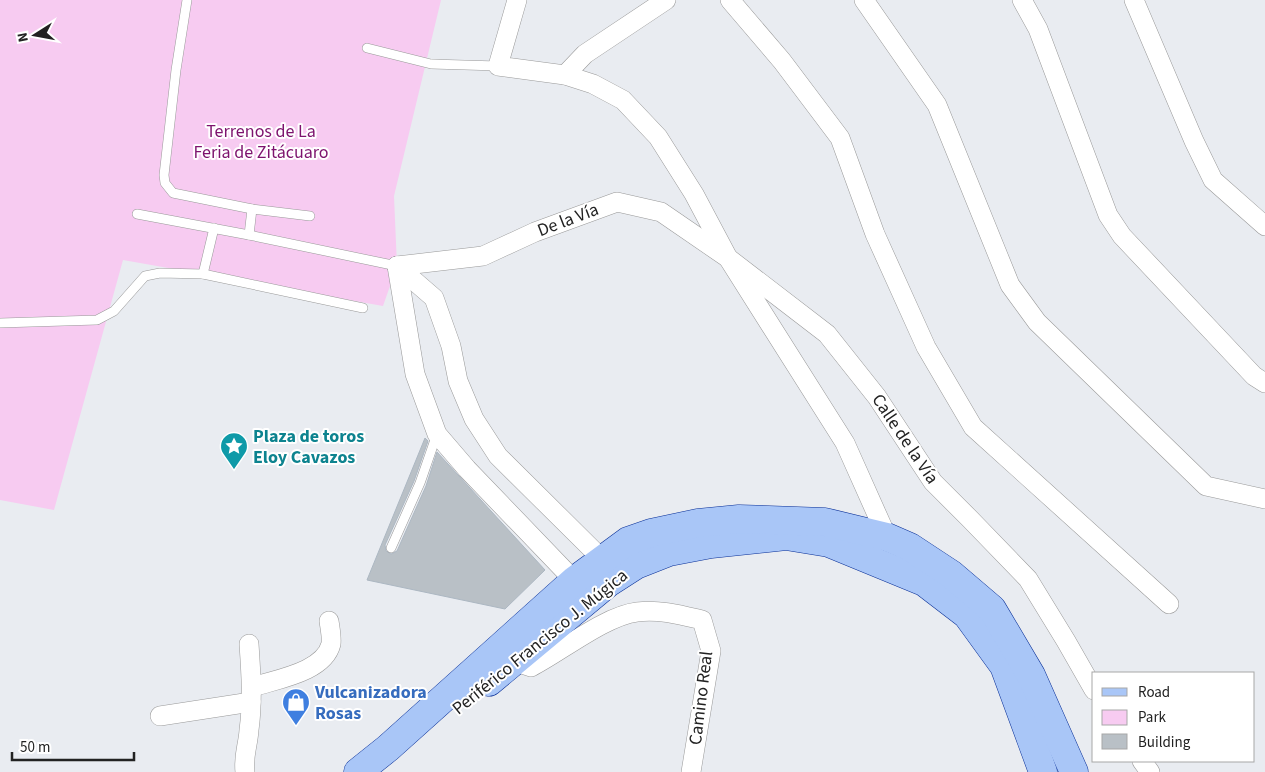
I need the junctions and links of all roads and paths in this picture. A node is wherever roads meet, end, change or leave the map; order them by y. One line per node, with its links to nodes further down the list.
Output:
1 (187, 0): 11 (lane)
2 (517, 0): 9 (street)
3 (666, 0): 10 (street)
4 (730, 0): 29 (street)
5 (864, 0): 24 (street)
6 (1022, 0): 22 (street)
7 (1134, 0): 14 (street)
8 (367, 48): 9 (lane)
9 (498, 66): 10 (street)
10 (565, 75): 17 (street)
11 (252, 209): 13 (lane); 16 (lane)
12 (137, 214): 15 (lane)
13 (310, 216)
14 (1265, 226)
15 (214, 228): 16 (lane); 19 (lane)
16 (249, 234): 18 (lane)
17 (728, 258): 18 (street, De la Vía); 25 (street); 33 (street, Calle de la Vía)
18 (397, 266): 23 (street); 27 (street)
19 (203, 274): 20 (lane); 21 (lane)
20 (363, 308)
21 (0, 322)
22 (1265, 383)
23 (437, 434): 26 (lane); 28 (street)
24 (1265, 499)
25 (887, 537): 27 (main road, Periférico Francisco J. Múgica); 41 (main road, Periférico Francisco J. Múgica)
26 (390, 548)
27 (602, 559): 28 (main road, Periférico Francisco J. Múgica)
28 (575, 580): 37 (main road, Periférico Francisco J. Múgica)
29 (1169, 604)
30 (329, 621): 34 (street)
31 (249, 644): 34 (street)
32 (513, 661): 38 (main road, Periférico Francisco J. Múgica); 39 (street, Camino Real); 40 (main road, Periférico Francisco J. Múgica)
33 (1092, 686)
34 (252, 694): 35 (street); 36 (street)
35 (160, 716)
36 (245, 772)
37 (358, 772)
38 (383, 772)
39 (691, 772)
40 (1043, 772)
41 (1074, 772)

